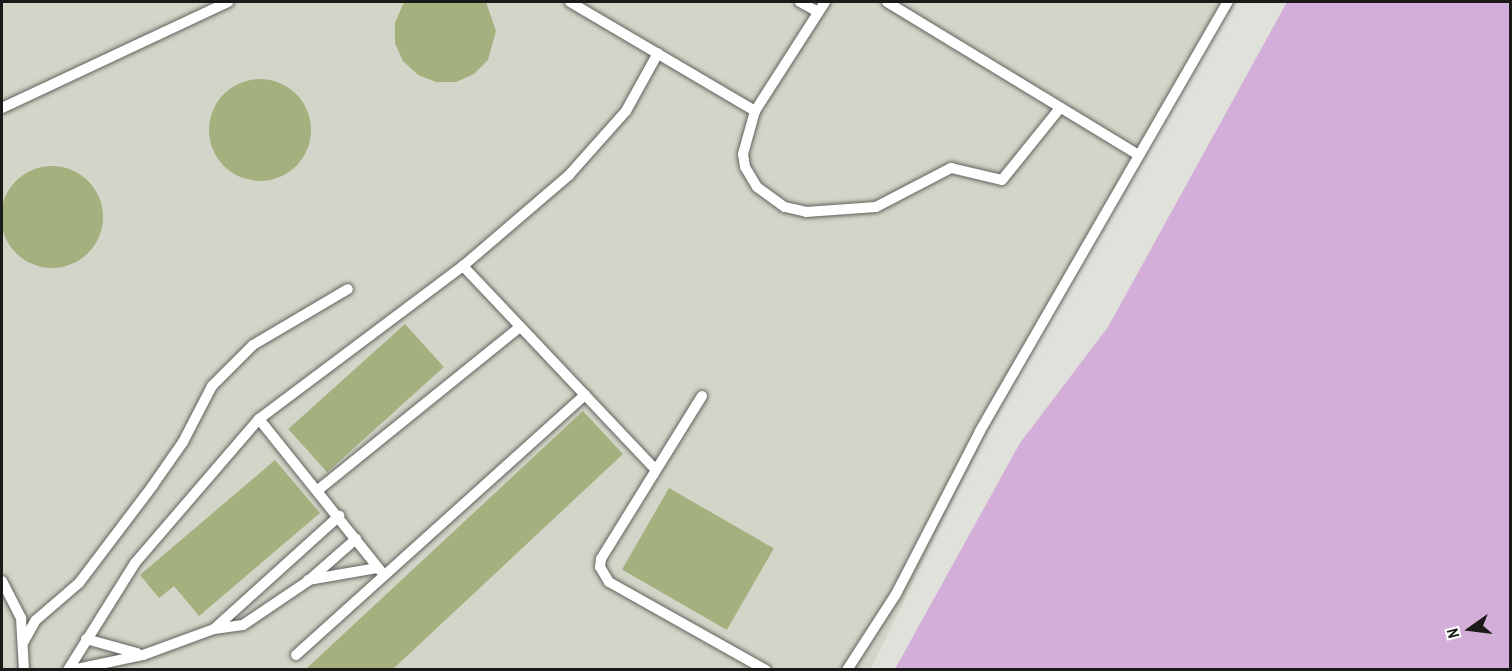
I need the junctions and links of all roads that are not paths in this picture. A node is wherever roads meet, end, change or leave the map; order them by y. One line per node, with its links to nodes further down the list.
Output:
1 (228, 2): 9 (street)
2 (570, 2): 8 (street)
3 (800, 2): 7 (street)
4 (825, 2): 7 (street)
5 (887, 2): 10 (street)
6 (1228, 2): 12 (street)
7 (818, 12): 11 (street)
8 (658, 53): 11 (street); 13 (street)
9 (2, 108)
10 (1060, 108): 11 (street); 12 (street)
11 (755, 111)
12 (1137, 154): 36 (street)
13 (463, 266): 15 (street); 18 (street)
14 (348, 290): 28 (street)
15 (520, 327): 16 (street); 20 (street)
16 (585, 395): 19 (street); 23 (street)
17 (702, 396): 19 (street)
18 (260, 419): 20 (street); 27 (street)
19 (655, 469): 31 (street)
20 (318, 490): 21 (street)
21 (339, 516): 22 (street); 26 (street)
22 (356, 539): 23 (street); 24 (street)
23 (381, 572): 24 (street); 30 (street)
24 (308, 580): 26 (street)
25 (2, 581): 28 (street)
26 (214, 629): 29 (street)
27 (86, 639): 29 (street); 33 (street)
28 (23, 643): 32 (street)
29 (143, 655): 33 (street)
30 (296, 655)
31 (751, 660): 34 (street); 35 (street)
32 (24, 669)
33 (70, 669)
34 (758, 669)
35 (766, 669)
36 (848, 669)

